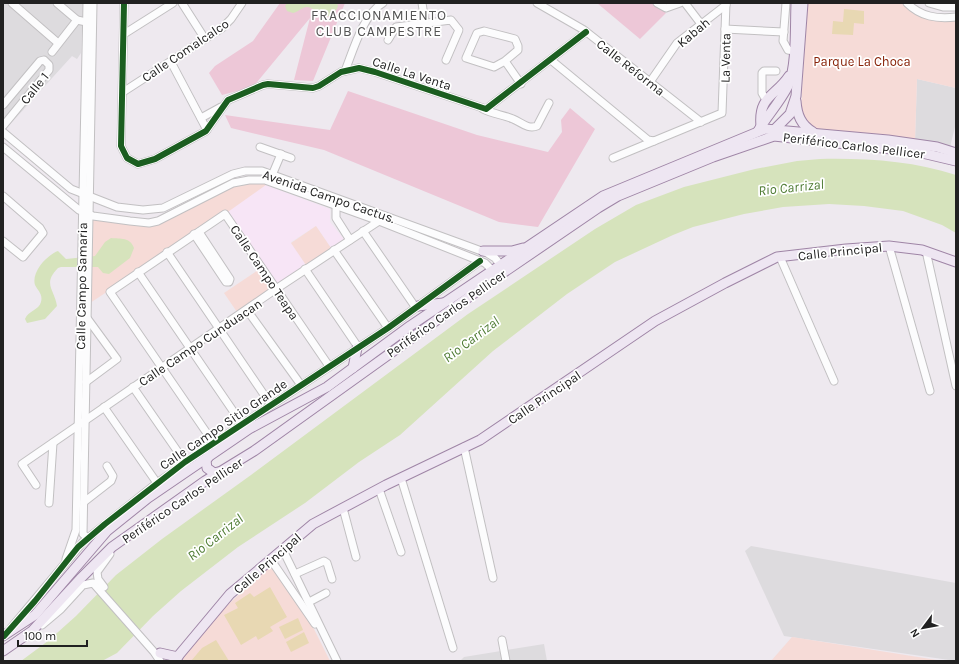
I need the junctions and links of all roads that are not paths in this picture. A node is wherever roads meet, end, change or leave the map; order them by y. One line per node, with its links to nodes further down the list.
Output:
1 (12, 3): 36 (street)
2 (57, 3): 26 (street)
3 (87, 3): 27 (street, Calle Campo Samaria)
4 (93, 3): 27 (street, Calle Campo Samaria)
5 (124, 3): 33 (street, Calle La Venta)
6 (173, 3): 33 (street)
7 (182, 3): 34 (street)
8 (242, 3): 34 (street, Calle Comalcalco)
9 (383, 3): 44 (street)
10 (422, 3): 28 (street)
11 (537, 3): 31 (street, Calle Reforma)
12 (656, 3): 13 (street)
13 (680, 3)
14 (685, 3): 29 (street)
15 (786, 3): 32 (street)
16 (796, 3): 37 (main road)
17 (803, 3): 51 (main road)
18 (907, 3): 23 (street)
19 (726, 4): 29 (street, Kabah); 30 (street, La Venta)
20 (930, 4): 21 (street); 23 (street)
21 (946, 7): 22 (street); 25 (street)
22 (956, 7)
23 (928, 16): 25 (street)
24 (956, 17): 25 (street)
25 (946, 18)
26 (77, 20): 27 (street); 36 (street)
27 (89, 22): 76 (street, Calle Campo Samaria)
28 (425, 22): 35 (street); 39 (street)
29 (702, 24): 46 (street, Kabah)
30 (726, 29): 32 (street); 60 (street, La Venta)
31 (586, 32): 40 (street); 46 (street, Calle Reforma)
32 (784, 32): 37 (street)
33 (124, 34): 49 (street, Calle La Venta)
34 (205, 39): 42 (street, Calle Comalcalco)
35 (388, 40)
36 (58, 43): 38 (street)
37 (794, 51): 43 (main road)
38 (52, 52)
39 (446, 60)
40 (551, 60): 47 (street); 66 (street)
41 (505, 61): 41 (street); 47 (street)
42 (171, 62): 49 (street, Calle Comalcalco); 59 (street)
43 (792, 69): 52 (main road); 56 (main road)
44 (345, 71): 55 (street, Calle La Venta); 57 (street, Calle La Venta)
45 (776, 71): 52 (street)
46 (650, 82): 60 (street, Calle Reforma)
47 (521, 84): 57 (street)
48 (20, 85): 50 (street); 50 (street, Calle 1); 54 (street, Calle 1)
49 (123, 92): 63 (street, Calle La Venta)
50 (30, 93): 61 (street, Calle 1)
51 (796, 96): 58 (main road); 65 (main road)
52 (766, 100): 62 (main road)
53 (549, 103): 57 (street, Calle La Venta)
54 (3, 105)
55 (222, 106): 59 (street); 63 (street, Calle La Venta)
56 (775, 106): 58 (main road); 62 (main road)
57 (482, 109)
58 (790, 114): 62 (main road)
59 (201, 118): 63 (street)
60 (701, 122): 66 (street)
61 (3, 126)
62 (767, 129): 65 (main road); 73 (main road, Periférico Carlos Pellicer); 84 (main road); 94 (main road, Periférico Carlos Pellicer)
63 (207, 130)
64 (3, 132): 76 (street, Avenida Campo Cactus.)
65 (813, 132): 69 (main road)
66 (654, 141): 72 (street)
67 (260, 146): 70 (street)
68 (3, 147): 78 (street)
69 (956, 153)
70 (281, 154): 71 (street); 74 (street)
71 (290, 158)
72 (613, 158)
73 (956, 161)
74 (272, 173): 76 (street, Avenida Campo Cactus.); 87 (street, Avenida Campo Cactus.)
75 (3, 196): 82 (street)
76 (86, 196): 78 (street, Calle Campo Samaria)
77 (336, 206): 78 (street); 79 (street); 83 (street)
78 (86, 213): 100 (street, Calle Campo Samaria); 117 (street, Calle Campo Samaria)
79 (379, 221): 80 (street, Calle Campo Cunduacan); 91 (street)
80 (363, 231): 83 (street, Calle Campo Cunduacan); 98 (street)
81 (197, 233): 81 (street); 89 (street, Calle Campo Teapa); 96 (street, Calle Campo Teapa)
82 (3, 240)
83 (350, 240): 86 (street, Calle Campo Cunduacan)
84 (530, 246): 87 (main road); 94 (main road)
85 (889, 246): 88 (main road, Calle Principal); 90 (main road, Calle Principal); 113 (street)
86 (334, 250): 93 (street, Calle Campo Cunduacan); 101 (street)
87 (483, 251): 94 (street, Avenida Campo Cactus.)
88 (926, 251): 92 (main road, Calle Principal); 111 (street)
89 (167, 252): 95 (street, Calle Campo Teapa); 102 (street)
90 (780, 257): 108 (street); 121 (main road, Calle Principal)
91 (480, 261): 94 (street); 98 (street, Calle Campo Sitio Grande)
92 (956, 262)
93 (305, 270): 96 (street, Calle Campo Cunduacan); 104 (street)
94 (499, 271): 97 (main road); 125 (main road, Periférico Carlos Pellicer)
95 (138, 272): 103 (street); 106 (street, Calle Campo Teapa)
96 (276, 289): 99 (street, Calle Campo Cunduacan); 105 (street, Calle Campo Teapa)
97 (447, 302): 98 (main road); 107 (main road)
98 (417, 307): 101 (street, Calle Campo Sitio Grande)
99 (247, 310): 102 (street, Calle Campo Cunduacan); 110 (street)
100 (87, 318): 109 (street, Calle Campo Samaria); 109 (street)
101 (388, 328): 104 (street, Calle Campo Sitio Grande)
102 (219, 329): 103 (street, Calle Campo Cunduacan); 114 (street)
103 (191, 348): 106 (street, Calle Campo Cunduacan); 118 (street)
104 (358, 348): 105 (street, Calle Campo Sitio Grande); 107 (main road)
105 (329, 366): 110 (street, Calle Campo Sitio Grande)
106 (162, 367): 112 (street, Calle Campo Cunduacan); 120 (street)
107 (353, 368): 118 (main road)
108 (834, 381)
109 (86, 382): 116 (street, Calle Campo Samaria)
110 (301, 385): 114 (street, Calle Campo Sitio Grande)
111 (956, 386)
112 (133, 387): 115 (street, Calle Campo Cunduacan); 124 (street)
113 (930, 391)
114 (271, 405): 118 (street, Calle Campo Sitio Grande)
115 (104, 407): 116 (street, Calle Campo Cunduacan); 128 (street)
116 (85, 420): 117 (street, Calle Campo Cunduacan); 131 (street, Calle Campo Samaria)
117 (78, 426): 119 (street, Calle Campo Cunduacan); 140 (street, Calle Campo Samaria)
118 (244, 427): 120 (main road)
119 (53, 443): 129 (street, Calle Campo Cunduacan); 132 (street)
120 (216, 446): 122 (main road); 124 (street, Calle Campo Sitio Grande)
121 (464, 447): 126 (main road, Calle Principal); 142 (street)
122 (209, 456): 124 (main road); 125 (main road)
123 (107, 466): 131 (street)
124 (188, 466): 127 (main road); 128 (street, Calle Campo Sitio Grande); 147 (main road)
125 (219, 472): 127 (main road, Periférico Carlos Pellicer)
126 (401, 478): 130 (main road, Calle Principal); 150 (street)
127 (205, 481): 135 (main road, Periférico Carlos Pellicer)
128 (157, 484): 134 (street, Calle Campo Sitio Grande)
129 (36, 485)
130 (379, 489): 133 (main road, Calle Principal); 137 (street)
131 (84, 502): 134 (street, Calle Campo Samaria)
132 (49, 503)
133 (343, 508): 136 (main road, Calle Principal); 138 (street)
134 (88, 538): 140 (street, Calle Campo Sitio Grande)
135 (122, 541): 144 (street); 148 (main road, Periférico Carlos Pellicer)
136 (283, 550): 139 (main road, Calle Principal); 141 (street)
137 (401, 552)
138 (356, 557)
139 (271, 560): 153 (main road, Calle Principal); 154 (street)
140 (62, 567): 147 (street, Calle Campo Sitio Grande)
141 (295, 574): 143 (street); 146 (street)
142 (493, 578)
143 (332, 580)
144 (97, 583): 148 (street); 152 (street)
145 (326, 592): 146 (street)
146 (309, 602): 155 (street)
147 (4, 636)
148 (23, 638): 151 (main road, Periférico Carlos Pellicer)
149 (502, 640): 156 (street)
150 (453, 648)
151 (3, 651)
152 (159, 656): 153 (main road)
153 (177, 660)
154 (332, 661)
155 (337, 661)
156 (506, 661)

